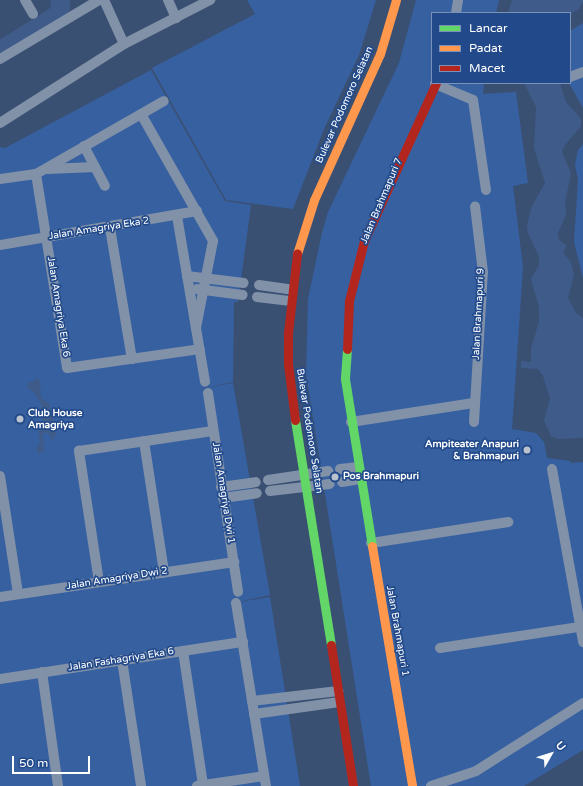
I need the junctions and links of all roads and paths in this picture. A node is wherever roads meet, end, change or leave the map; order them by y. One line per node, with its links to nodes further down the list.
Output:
1 (25, 0): 9 (street)
2 (99, 0): 12 (street)
3 (104, 0): 11 (street)
4 (168, 0): 10 (street)
5 (210, 0): 10 (street)
6 (396, 0): 38 (street, Bulevar Podomoro Selatan)
7 (458, 0): 8 (street)
8 (456, 12)
9 (33, 14)
10 (176, 18): 11 (street)
11 (124, 44): 18 (street)
12 (0, 59)
13 (583, 72): 14 (street)
14 (571, 77)
15 (435, 84): 25 (street); 48 (street, Jalan Brahmapuri 7)
16 (164, 101): 17 (street)
17 (141, 114): 19 (street); 27 (street)
18 (0, 123)
19 (84, 146): 20 (street); 21 (street)
20 (95, 167): 21 (street); 24 (street)
21 (46, 169): 22 (street)
22 (36, 174): 23 (street); 30 (street, Jalan Amagriya Eka 6)
23 (0, 180)
24 (105, 186)
25 (486, 190)
26 (474, 206): 47 (street, Jalan Brahmapuri 9)
27 (198, 211): 28 (street, Jalan Amagriya Eka 2); 33 (street)
28 (177, 216): 29 (street, Jalan Amagriya Eka 2); 32 (street)
29 (110, 228): 30 (street, Jalan Amagriya Eka 2); 44 (street)
30 (47, 237): 31 (street, Jalan Amagriya Eka 2); 44 (street, Jalan Amagriya Eka 6)
31 (0, 245)
32 (187, 276): 33 (street); 36 (street)
33 (206, 277): 34 (street); 37 (street)
34 (244, 283)
35 (259, 285): 38 (street)
36 (189, 288): 37 (street); 42 (street)
37 (203, 290): 39 (street); 42 (street)
38 (293, 290): 41 (street, Bulevar Podomoro Selatan)
39 (243, 295)
40 (257, 297): 41 (street)
41 (291, 302): 56 (street, Bulevar Podomoro Selatan)
42 (196, 328): 43 (street)
43 (200, 349): 44 (street); 45 (street)
44 (132, 359)
45 (205, 382)
46 (208, 393): 50 (street, Jalan Amagriya Dwi 1)
47 (474, 403): 48 (street); 49 (street, Jalan Brahmapuri 9)
48 (351, 422): 52 (street, Jalan Brahmapuri 7)
49 (474, 422)
50 (213, 431): 51 (street); 63 (street, Jalan Amagriya Dwi 1)
51 (144, 441): 71 (street); 72 (street)
52 (359, 467): 53 (street); 58 (street, Jalan Brahmapuri 7)
53 (340, 469)
54 (552, 469): 77 (street)
55 (328, 471): 56 (street)
56 (305, 475): 59 (street); 64 (street, Bulevar Podomoro Selatan)
57 (0, 476): 74 (street)
58 (362, 479): 61 (street); 69 (street, Jalan Brahmapuri 1)
59 (268, 480)
60 (256, 482): 63 (street)
61 (342, 482)
62 (330, 484): 64 (street)
63 (221, 487): 67 (street, Jalan Amagriya Dwi 1)
64 (307, 488): 65 (street); 85 (street, Bulevar Podomoro Selatan)
65 (270, 491)
66 (257, 493): 67 (street)
67 (223, 498): 70 (street, Jalan Amagriya Dwi 1)
68 (508, 522): 69 (street)
69 (371, 543): 95 (street, Jalan Brahmapuri 1)
70 (234, 562): 71 (street, Jalan Amagriya Dwi 2); 73 (street, Jalan Amagriya Dwi 1)
71 (164, 572): 72 (street, Jalan Amagriya Dwi 2)
72 (99, 582): 74 (street, Jalan Amagriya Dwi 2)
73 (238, 592)
74 (18, 594): 75 (street, Jalan Amagriya Dwi 2)
75 (0, 597)
76 (236, 603): 78 (street)
77 (579, 627): 79 (street); 80 (street)
78 (243, 642): 81 (street, Jalan Fashagriya Eka 6); 86 (street)
79 (583, 642)
80 (440, 648)
81 (183, 651): 82 (street, Jalan Fashagriya Eka 6); 93 (street)
82 (122, 660): 83 (street, Jalan Fashagriya Eka 6); 92 (street)
83 (42, 672): 84 (street, Jalan Fashagriya Eka 6); 91 (street)
84 (0, 679)
85 (338, 691): 86 (street); 87 (street, Bulevar Podomoro Selatan)
86 (252, 701): 89 (street)
87 (339, 702): 89 (street); 94 (street, Bulevar Podomoro Selatan)
88 (583, 703): 96 (street)
89 (254, 714): 90 (street)
90 (265, 781): 93 (street)
91 (58, 786)
92 (141, 786)
93 (200, 786)
94 (353, 786)
95 (412, 786)
96 (431, 786)

